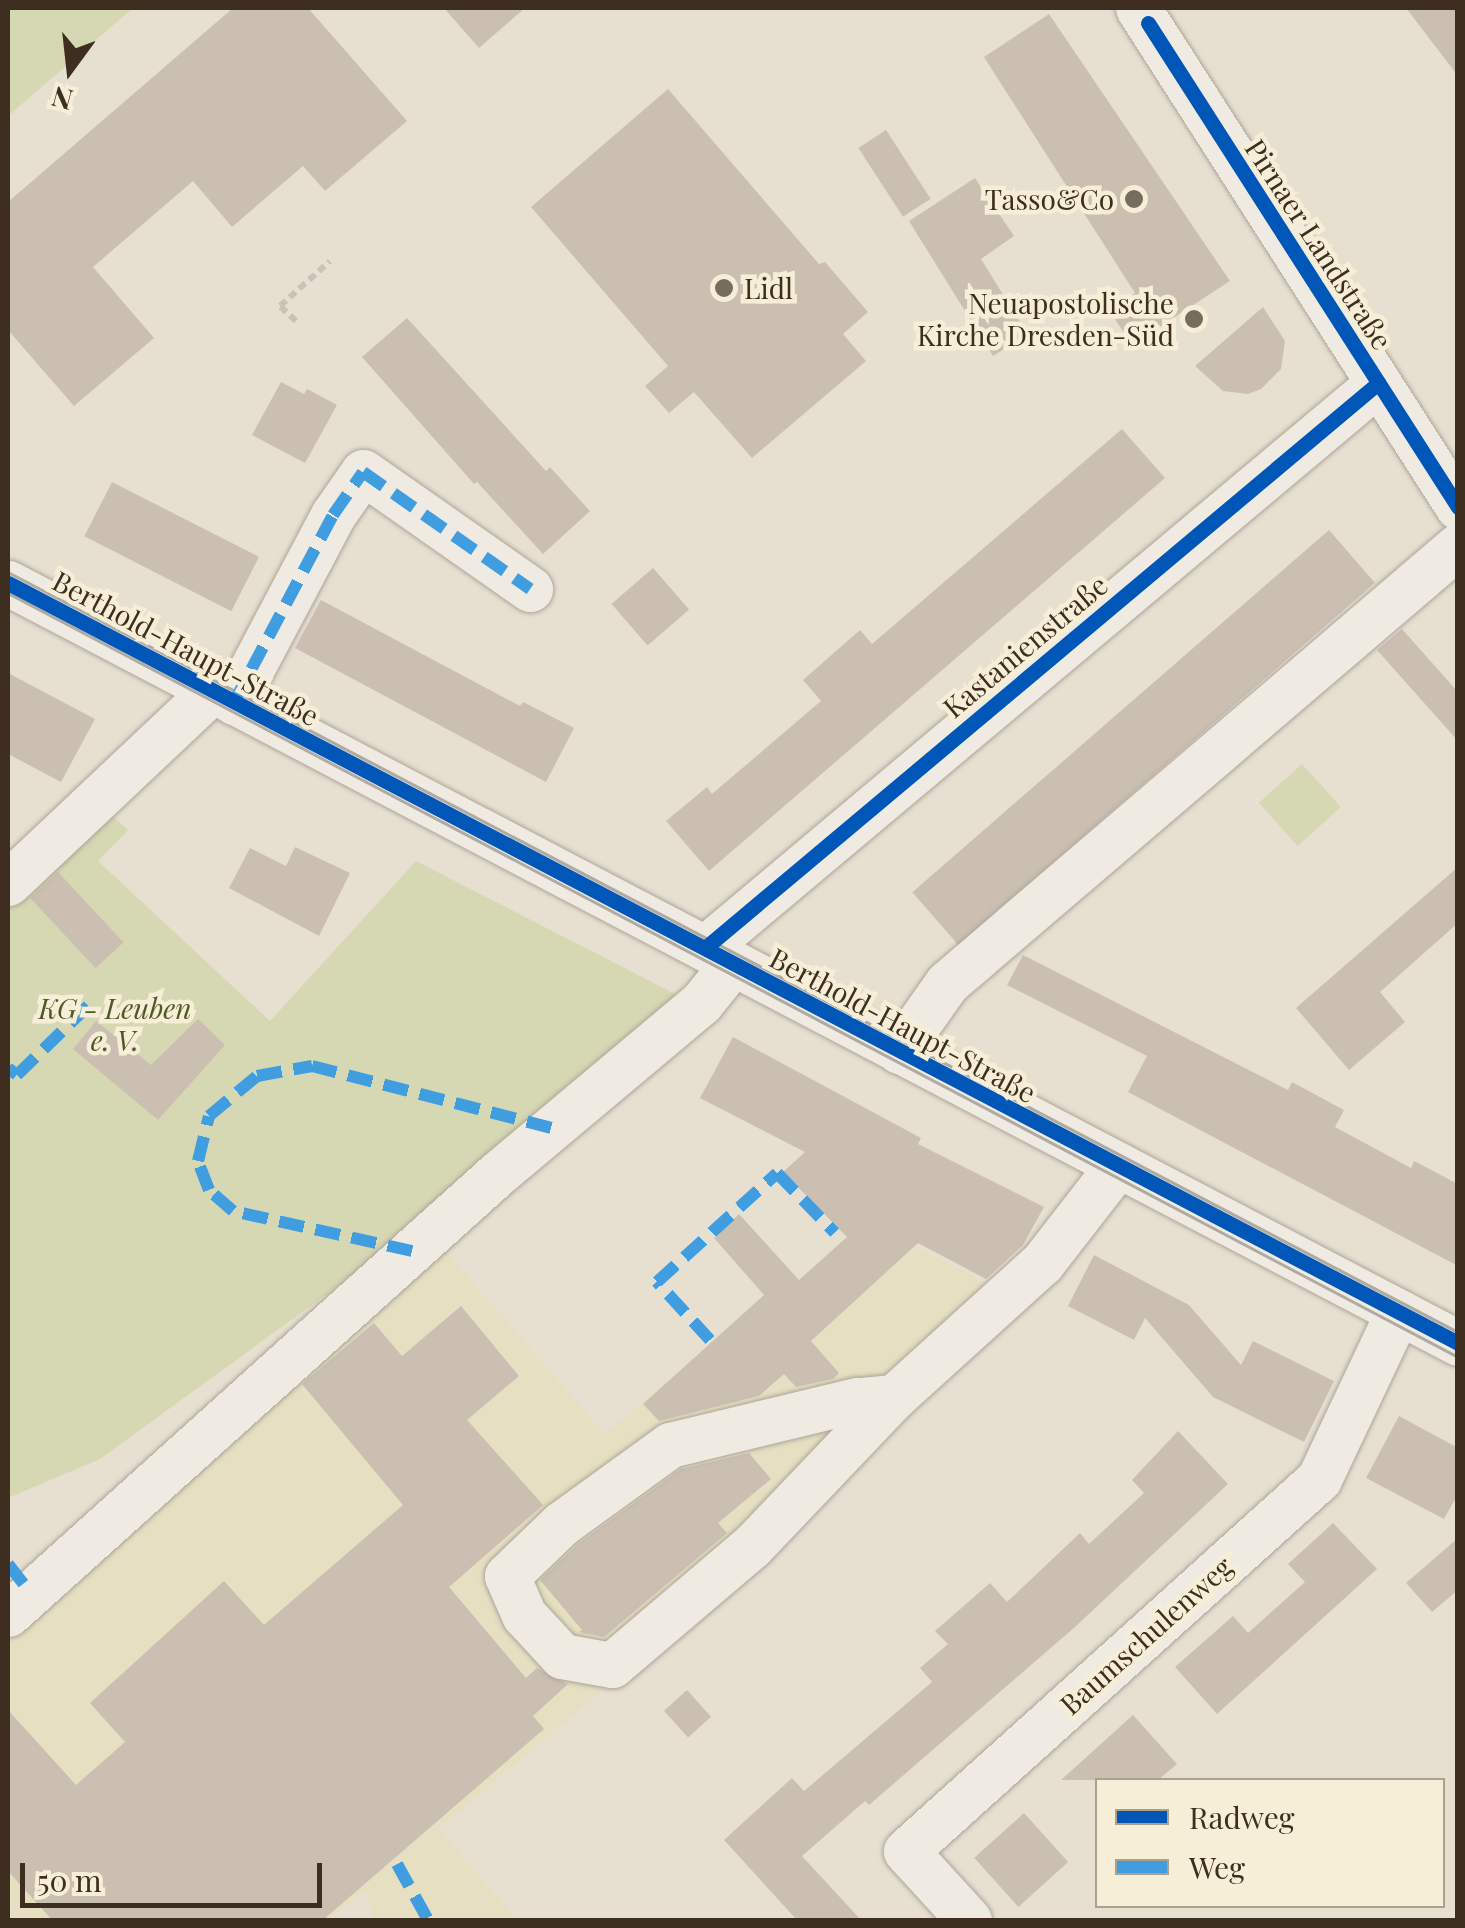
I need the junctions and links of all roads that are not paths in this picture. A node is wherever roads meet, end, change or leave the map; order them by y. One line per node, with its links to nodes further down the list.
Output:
1 (1138, 8): 2 (street, Pirnaer Landstraße)
2 (1378, 383): 3 (street, Pirnaer Landstraße); 9 (street, Kastanienstraße)
3 (1458, 507)
4 (1458, 546): 10 (street)
5 (8, 583): 7 (street, Berthold-Haupt-Straße)
6 (530, 588): 7 (street, Berthold-Haupt-Straße)
7 (223, 696): 8 (street); 9 (street, Berthold-Haupt-Straße)
8 (8, 882)
9 (719, 956): 10 (street, Berthold-Haupt-Straße); 15 (street, Kastanienstraße)
10 (899, 1051): 11 (street, Berthold-Haupt-Straße)
11 (1118, 1165): 12 (street, Berthold-Haupt-Straße); 14 (street)
12 (1398, 1312): 13 (street, Berthold-Haupt-Straße); 16 (street, Baumschulenweg)
13 (1458, 1344)
14 (894, 1397): 14 (street)
15 (8, 1614)
16 (969, 1920)

